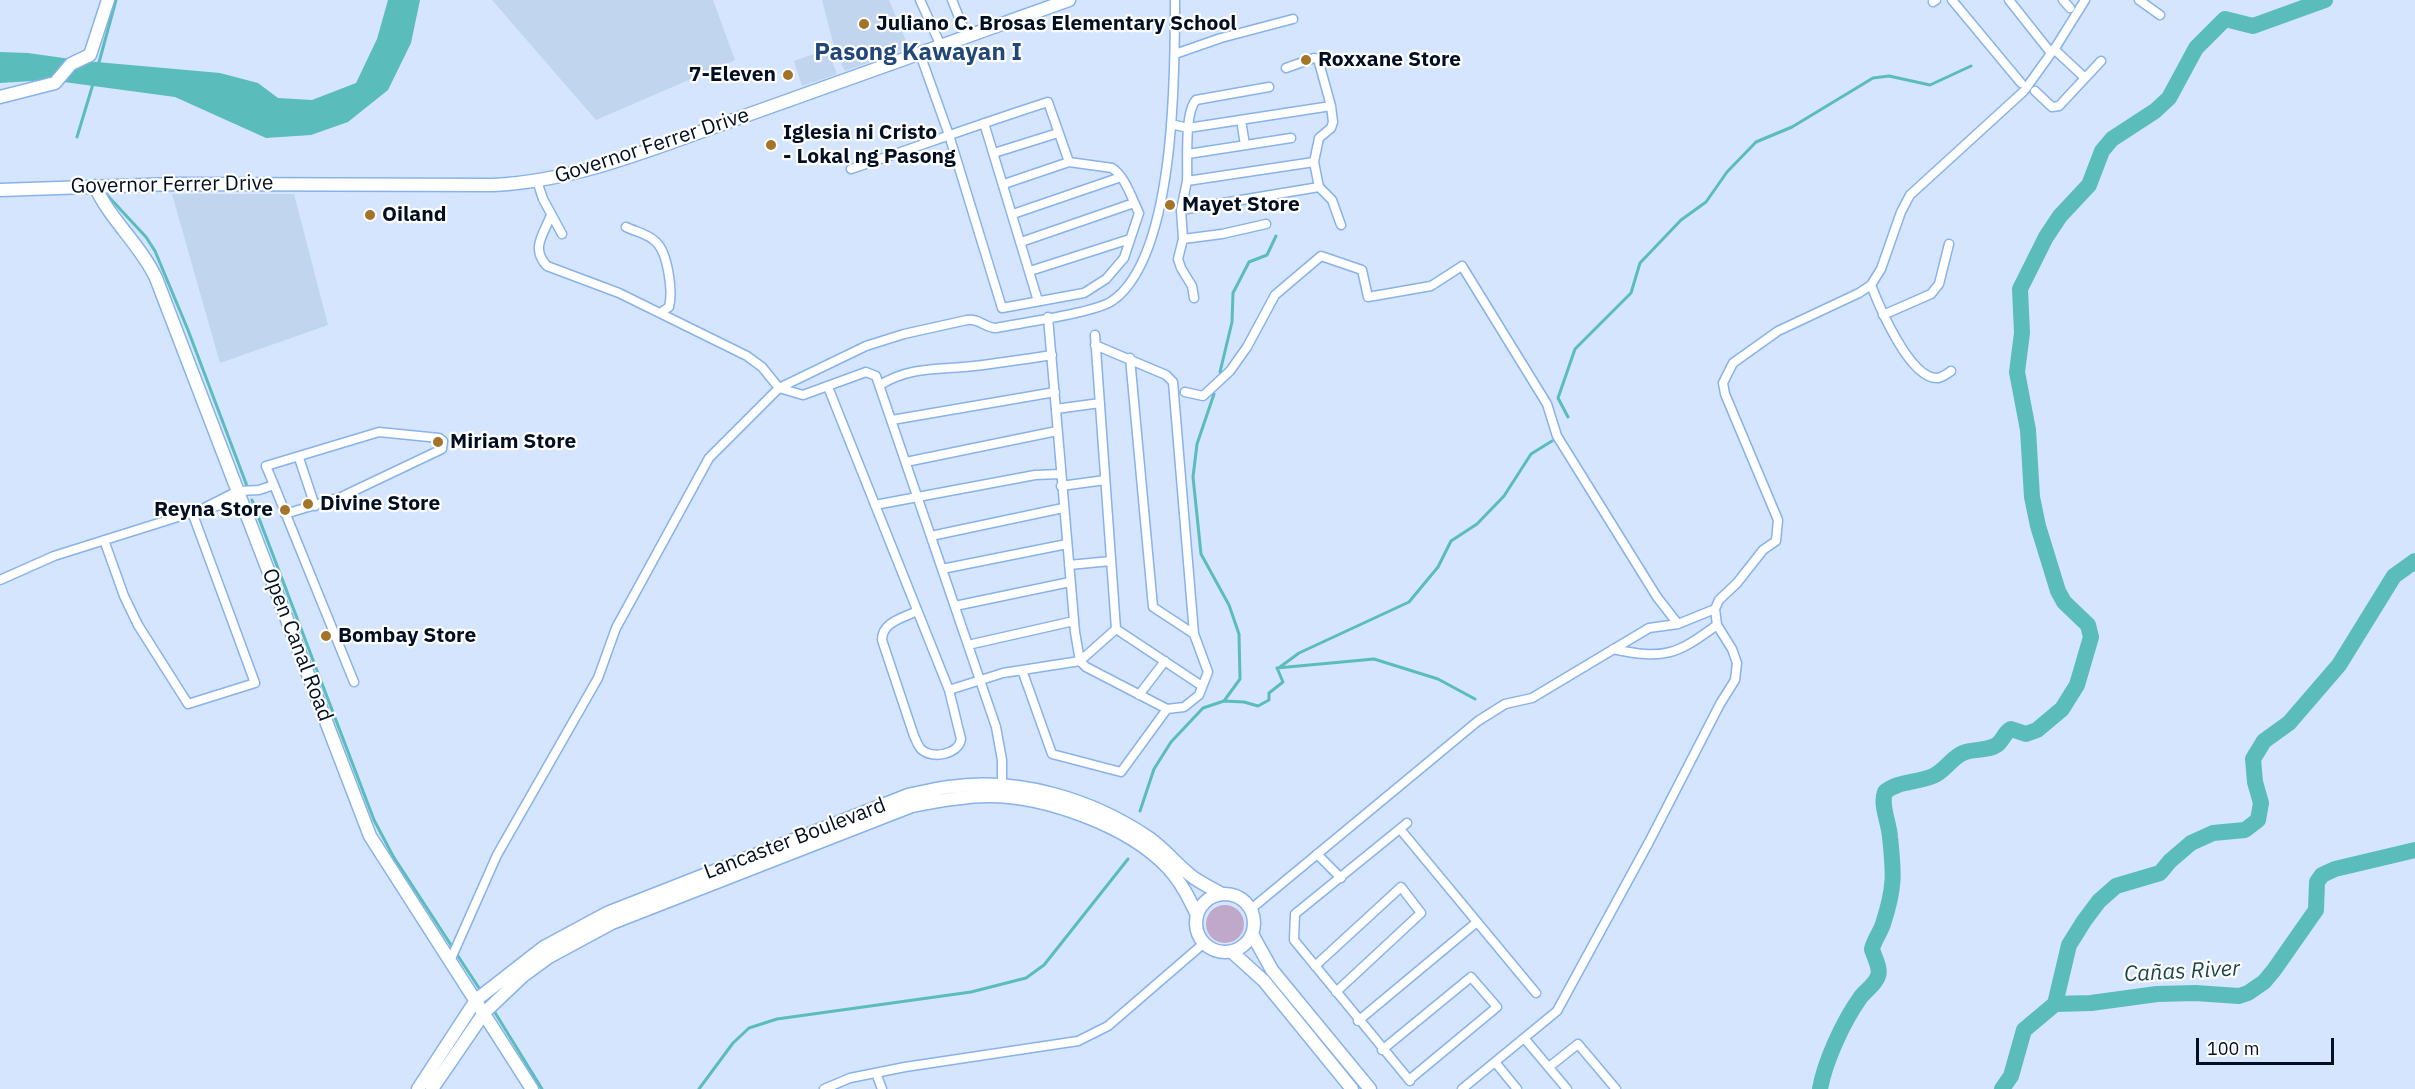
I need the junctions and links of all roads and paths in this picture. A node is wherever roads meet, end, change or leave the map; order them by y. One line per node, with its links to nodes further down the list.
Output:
1 (108, 0): 25 (main road)
2 (920, 0): 15 (street)
3 (952, 0): 14 (street)
4 (1069, 0): 14 (main road, Governor Ferrer Drive)
5 (1175, 0): 18 (street)
6 (1952, 0): 22 (street)
7 (2009, 0): 16 (street)
8 (2063, 0): 11 (street)
9 (2085, 0): 16 (street)
10 (2139, 0): 12 (street)
11 (2070, 8)
12 (2160, 15)
13 (1293, 19): 18 (street)
14 (967, 37): 15 (main road, Governor Ferrer Drive)
15 (941, 46): 17 (main road, Governor Ferrer Drive)
16 (2053, 51): 21 (street); 60 (street)
17 (920, 54): 32 (street); 41 (main road, Governor Ferrer Drive)
18 (1175, 54): 29 (street)
19 (2101, 61): 21 (street)
20 (1286, 68): 26 (street)
21 (2085, 78): 24 (street)
22 (2020, 83)
23 (1269, 87): 30 (street)
24 (2035, 91)
25 (0, 97)
26 (1331, 106): 27 (street); 38 (street)
27 (1241, 120): 30 (street); 34 (street)
28 (984, 123): 31 (street); 32 (street); 35 (street)
29 (1171, 124): 30 (street); 65 (street)
30 (1188, 128): 36 (street)
31 (1058, 133): 35 (street); 37 (street)
32 (949, 135): 39 (street); 62 (street)
33 (1291, 138): 34 (street)
34 (1245, 145): 36 (street)
35 (994, 153): 43 (street)
36 (1188, 154): 42 (street)
37 (1069, 162): 40 (street); 43 (street)
38 (1314, 162): 42 (street); 45 (street)
39 (851, 169)
40 (1121, 177): 47 (street); 49 (street)
41 (537, 181): 44 (main road, Governor Ferrer Drive); 50 (street)
42 (1187, 181): 48 (street)
43 (1004, 183): 49 (street)
44 (95, 186): 46 (main road, Governor Ferrer Drive); 86 (main road, Open Canal Road)
45 (1319, 187): 48 (street); 52 (street)
46 (0, 190)
47 (1134, 204): 55 (street); 57 (street)
48 (1181, 210): 56 (street)
49 (1013, 214): 57 (street)
50 (551, 215): 54 (street); 63 (street)
51 (1266, 224): 56 (street)
52 (1341, 225)
53 (626, 227): 63 (street)
54 (562, 234)
55 (1130, 239): 59 (street); 62 (street)
56 (1183, 239): 61 (street)
57 (1021, 242): 59 (street)
58 (1950, 244): 64 (street)
59 (1030, 271): 62 (street)
60 (1871, 285): 64 (street); 102 (street)
61 (1194, 298)
62 (1038, 301)
63 (660, 313): 73 (street)
64 (1883, 315): 70 (street)
65 (1048, 317): 68 (street); 73 (street)
66 (1095, 334): 67 (street)
67 (1095, 345): 69 (street); 76 (street)
68 (1052, 356): 71 (street); 74 (street)
69 (1130, 358): 108 (street); 108 (street)
70 (1951, 371)
71 (880, 385): 72 (street); 78 (street)
72 (828, 387): 73 (street); 88 (street)
73 (779, 388): 130 (street)
74 (1055, 392): 77 (street); 78 (street)
75 (1185, 392): 105 (street)
76 (1100, 403): 77 (street); 83 (street)
77 (1056, 409): 79 (street)
78 (892, 420): 81 (street)
79 (1057, 431): 81 (street); 82 (street)
80 (299, 458): 84 (street); 89 (street); 89 (street)
81 (906, 462): 87 (street)
82 (1060, 474): 85 (street); 87 (street)
83 (1105, 480): 85 (street); 96 (street)
84 (274, 485): 86 (street); 92 (street)
85 (1061, 486): 90 (street)
86 (240, 496): 91 (street); 130 (main road, Open Canal Road)
87 (918, 497): 88 (street); 93 (street)
88 (875, 505): 103 (street)
89 (315, 506): 92 (street)
90 (1064, 508): 93 (street); 95 (street)
91 (196, 511): 94 (street); 94 (street)
92 (285, 514): 115 (street)
93 (931, 536): 98 (street)
94 (104, 540): 99 (street)
95 (1067, 544): 97 (street); 98 (street)
96 (1111, 561): 97 (street); 107 (street)
97 (1069, 565): 100 (street)
98 (942, 569): 101 (street)
99 (0, 580)
100 (1070, 582): 101 (street); 104 (street)
101 (955, 606): 109 (street)
102 (1715, 609): 105 (street); 106 (street)
103 (917, 611): 117 (street); 117 (street)
104 (1074, 621): 109 (street); 112 (street)
105 (1678, 624): 110 (street)
106 (1717, 625): 110 (street); 137 (street)
107 (1116, 629): 111 (street); 112 (street)
108 (1194, 634): 116 (street)
109 (968, 645): 114 (street)
110 (1613, 649): 121 (street)
111 (1165, 661): 116 (street); 118 (street)
112 (1080, 662): 113 (street); 118 (street)
113 (1022, 670): 114 (street); 119 (street)
114 (980, 680): 117 (street); 120 (street)
115 (354, 682)
116 (1202, 686): 119 (street)
117 (948, 690)
118 (1139, 695): 119 (street)
119 (1167, 709)
120 (1001, 792): 123 (main road, Lancaster Boulevard); 125 (main road, Lancaster Boulevard); 134 (main road, Lancaster Boulevard); 135 (main road, Lancaster Boulevard)
121 (1317, 855): 122 (street); 124 (street)
122 (1341, 878): 126 (street); 131 (street)
123 (1222, 894): 124 (main road); 125 (main road)
124 (1251, 909): 127 (main road)
125 (1197, 915): 128 (main road)
126 (1477, 922): 133 (street); 136 (street)
127 (1252, 934): 129 (main road); 150 (main road)
128 (1203, 944): 129 (main road); 141 (street)
129 (1232, 952): 149 (main road)
130 (450, 961): 134 (main road, Open Canal Road)
131 (1315, 966): 132 (street); 132 (street)
132 (1336, 992): 136 (street)
133 (1536, 993)
134 (476, 1000): 135 (main road, Open Canal Road); 144 (main road, Lancaster Boulevard)
135 (484, 1012): 145 (main road, Lancaster Boulevard); 146 (main road, Open Canal Road)
136 (1358, 1021): 138 (street)
137 (1524, 1038): 139 (street); 140 (street)
138 (1382, 1050): 138 (street)
139 (1495, 1062): 143 (street); 151 (street)
140 (1549, 1067): 152 (street); 153 (street)
141 (876, 1073): 142 (street); 148 (street)
142 (839, 1086): 147 (street)
143 (1464, 1088)
144 (418, 1089)
145 (432, 1089)
146 (532, 1089)
147 (824, 1089)
148 (882, 1089)
149 (1352, 1089)
150 (1370, 1089)
151 (1517, 1089)
152 (1567, 1089)
153 (1616, 1089)

